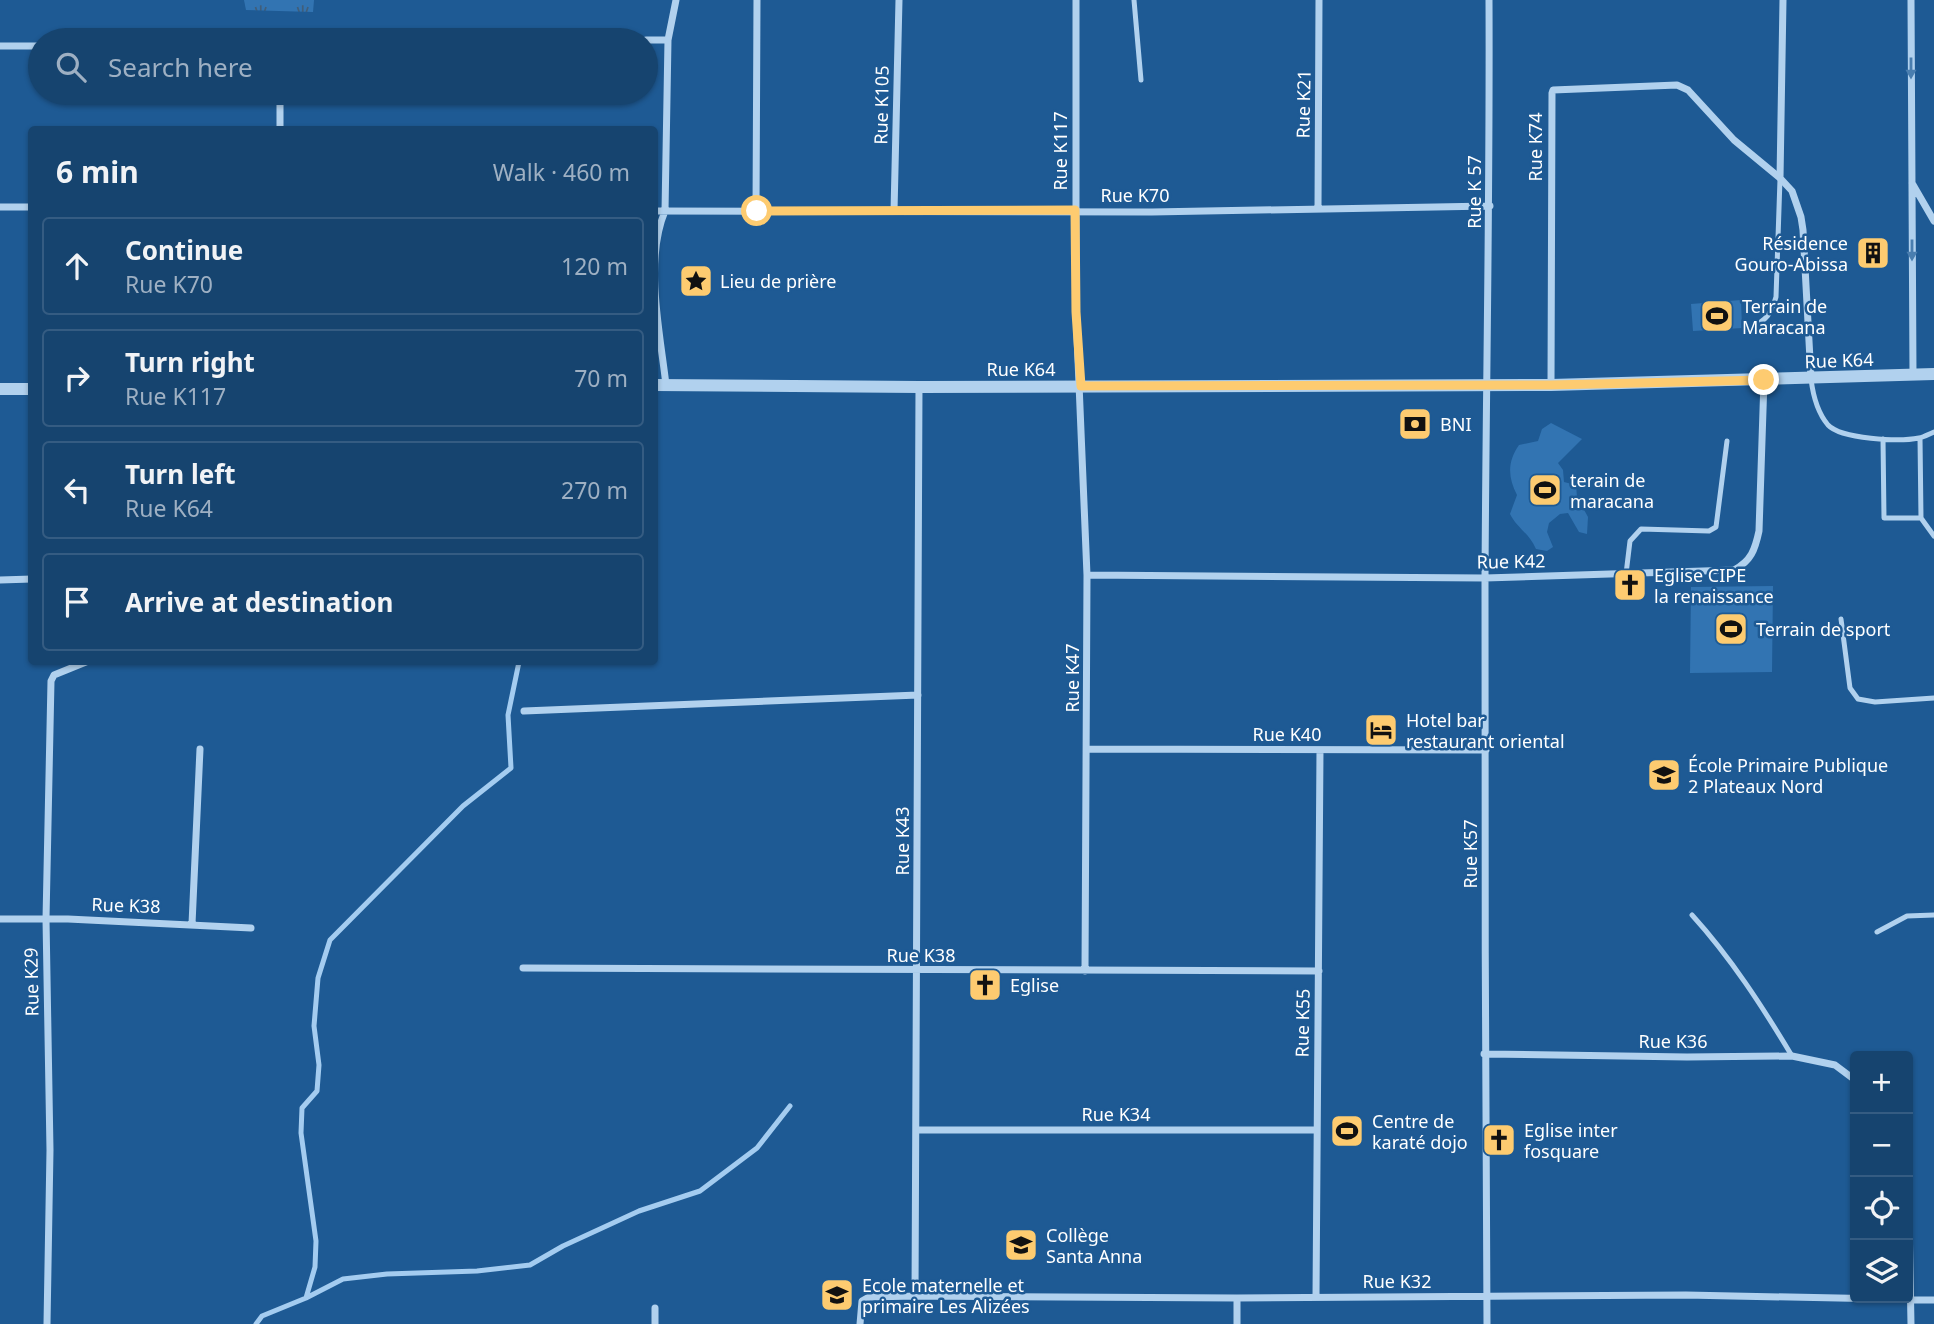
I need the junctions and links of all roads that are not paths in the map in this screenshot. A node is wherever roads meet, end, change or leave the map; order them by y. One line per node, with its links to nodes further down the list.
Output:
1 (676, 0): 11 (street)
2 (757, 0): 26 (street)
3 (899, 0): 27 (street, Rue K105)
4 (1076, 0): 23 (street, Rue K117)
5 (1134, 0): 14 (lane)
6 (1319, 0): 22 (street, Rue K21)
7 (1489, 0): 19 (street, Rue K 57)
8 (1783, 0): 17 (street)
9 (1911, 0): 18 (street, one-way to 18)
10 (658, 40): 11 (street)
11 (668, 40): 25 (street)
12 (0, 46): 13 (street)
13 (28, 46)
14 (1141, 80)
15 (280, 105): 16 (street)
16 (280, 126)
17 (1780, 178): 31 (lane); 34 (street); 38 (street, Rue K74)
18 (1912, 182): 28 (street); 32 (street, one-way to 32)
19 (1490, 206): 22 (street, Rue K70); 36 (street, Rue K 57)
20 (0, 207): 21 (street)
21 (28, 207)
22 (1318, 208): 23 (street, Rue K70)
23 (1075, 210): 27 (street, Rue K70); 39 (street, Rue K117)
24 (658, 211): 25 (street, Rue K70)
25 (664, 211): 26 (street, Rue K70); 29 (street)
26 (757, 211): 27 (street, Rue K70)
27 (894, 211)
28 (1934, 221)
29 (658, 232)
30 (658, 320): 37 (street)
31 (1750, 328)
32 (1913, 374): 33 (street, Rue K64); 34 (street, Rue K64)
33 (1934, 374)
34 (1811, 379): 35 (street, Rue K64); 45 (lane)
35 (1764, 380): 38 (street, Rue K64); 49 (street, Rue K42)
36 (1488, 384): 38 (street, Rue K64); 39 (street, Rue K64); 51 (street, Rue K57)
37 (661, 385): 40 (street, Rue K64)
38 (1551, 385)
39 (1081, 386): 40 (street, Rue K64); 50 (street, Rue K47)
40 (919, 387): 56 (street, Rue K43)
41 (0, 388): 42 (street)
42 (28, 388)
43 (1934, 432): 44 (lane)
44 (1920, 438): 45 (lane); 47 (lane)
45 (1883, 439): 47 (lane)
46 (1727, 441): 49 (lane)
47 (1921, 518): 48 (lane)
48 (1934, 536)
49 (1626, 574): 51 (street, Rue K42)
50 (1087, 575): 51 (street, Rue K42); 60 (street, Rue K47)
51 (1485, 578): 62 (street, Rue K57)
52 (28, 579): 53 (street)
53 (0, 580)
54 (1841, 619): 57 (lane)
55 (79, 665): 66 (street, Rue K29)
56 (918, 695): 58 (street); 71 (street, Rue K43)
57 (1934, 698)
58 (524, 711)
59 (200, 749): 67 (street)
60 (1087, 749): 61 (street, Rue K40); 72 (street, Rue K47)
61 (1320, 750): 62 (street, Rue K40); 73 (street, Rue K55)
62 (1486, 750): 74 (street, Rue K57)
63 (1692, 915): 75 (lane)
64 (1934, 915): 69 (lane)
65 (0, 919): 66 (street, Rue K38)
66 (46, 919): 67 (street, Rue K38); 90 (street, Rue K29)
67 (192, 924): 68 (street, Rue K38)
68 (251, 928)
69 (1877, 932)
70 (523, 968): 71 (street, Rue K38)
71 (917, 971): 72 (street, Rue K38); 77 (street, Rue K43)
72 (1085, 971): 73 (street, Rue K38)
73 (1319, 971): 78 (street, Rue K55)
74 (1484, 1054): 75 (street, Rue K36); 83 (street, Rue K57)
75 (1792, 1056): 76 (street, Rue K36)
76 (1850, 1076)
77 (916, 1130): 78 (street, Rue K34); 81 (street, Rue K43)
78 (1316, 1130): 82 (street, Rue K55)
79 (1908, 1177): 80 (street)
80 (1910, 1240)
81 (915, 1296): 84 (street, Rue K32); 92 (street, Rue K32)
82 (1316, 1297): 83 (street, Rue K32); 84 (street, Rue K32)
83 (1487, 1297): 85 (street, Rue K32); 94 (street, Rue K57)
84 (1237, 1298): 93 (street)
85 (1850, 1299)
86 (1913, 1300): 87 (street, Rue K32)
87 (1934, 1300)
88 (1911, 1303): 95 (street)
89 (655, 1308): 91 (street)
90 (47, 1324)
91 (655, 1324)
92 (860, 1324)
93 (1237, 1324)
94 (1487, 1324)
95 (1911, 1324)

